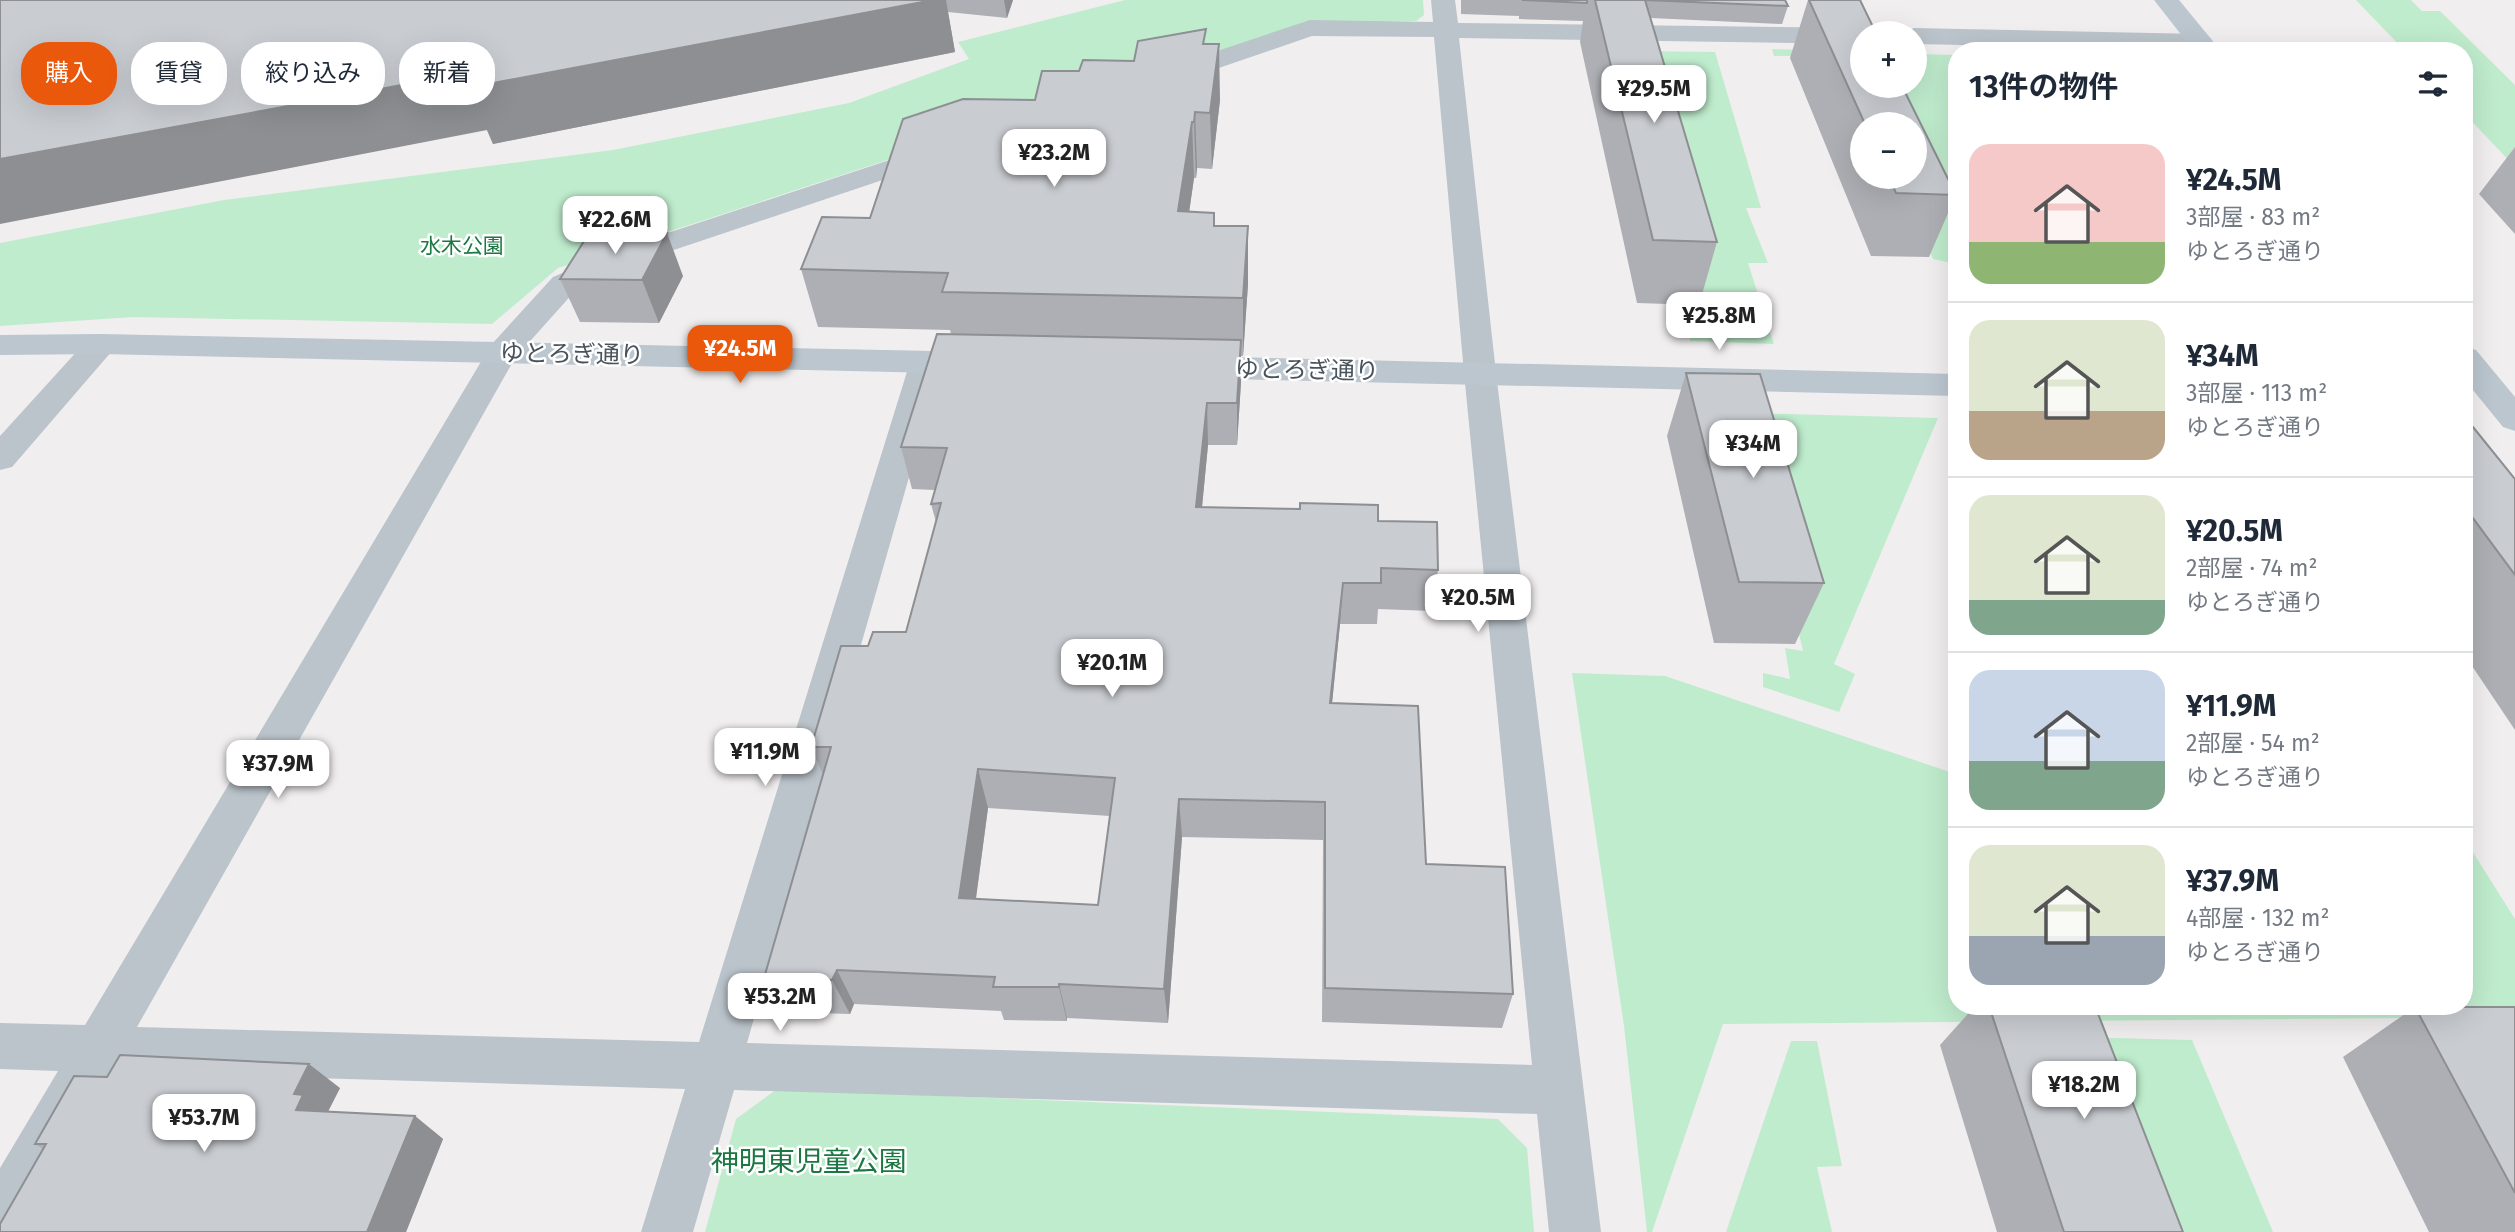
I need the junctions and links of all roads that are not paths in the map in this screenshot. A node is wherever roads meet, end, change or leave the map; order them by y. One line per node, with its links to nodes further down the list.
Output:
1 (2166, 0): 6 (street)
2 (1445, 15): 3 (street); 7 (street); 16 (street)
3 (1850, 35)
4 (1927, 36): 5 (street)
5 (2088, 42)
6 (2201, 42)
7 (1141, 86)
8 (958, 146): 11 (street)
9 (101, 344): 10 (street, ゆとろぎ通り); 11 (street, ゆとろぎ通り); 19 (street)
10 (0, 345)
11 (502, 352): 12 (street, ゆとろぎ通り); 21 (street)
12 (926, 362): 13 (street, ゆとろぎ通り); 22 (street)
13 (1008, 364)
14 (1160, 367): 16 (street, ゆとろぎ通り)
15 (2473, 369): 18 (street)
16 (1480, 373): 17 (street, ゆとろぎ通り); 23 (street)
17 (1948, 385)
18 (2497, 401)
19 (0, 458)
20 (0, 1046): 21 (street)
21 (96, 1049): 22 (street); 24 (street)
22 (716, 1066): 23 (street); 25 (street)
23 (1557, 1090): 26 (street)
24 (0, 1217)
25 (667, 1232)
26 (1575, 1232)

